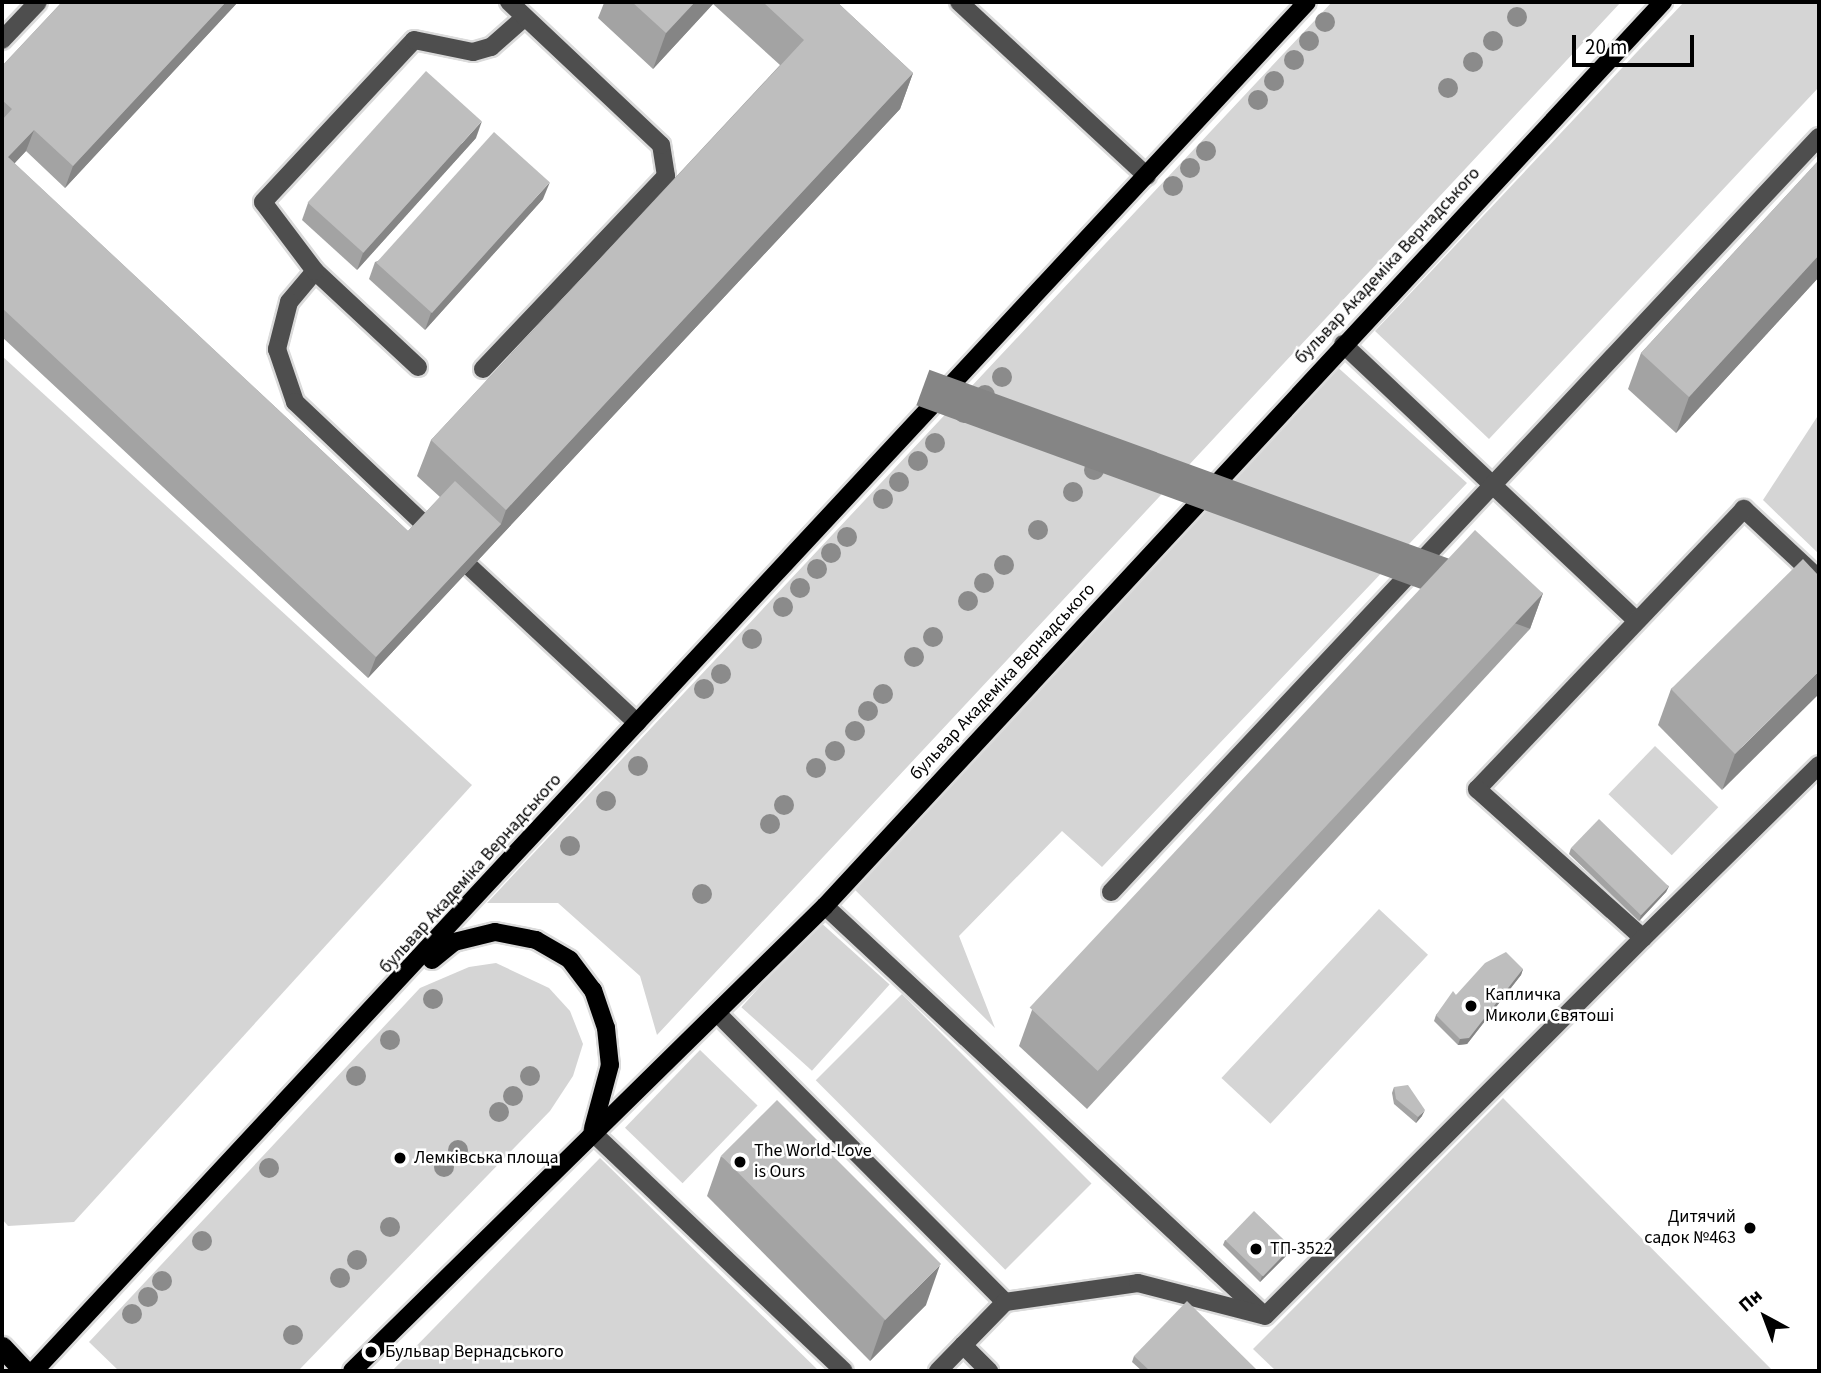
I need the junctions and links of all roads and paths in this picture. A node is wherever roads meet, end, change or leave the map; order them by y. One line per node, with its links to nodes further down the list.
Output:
1 (38, 2): 7 (lane)
2 (509, 2): 6 (lane)
3 (959, 2): 9 (lane)
4 (1307, 2): 9 (main road, бульвар Академіка Вернадського)
5 (1663, 2): 11 (main road, бульвар Академіка Вернадського)
6 (524, 17): 10 (lane); 13 (lane)
7 (2, 40)
8 (1819, 137): 14 (lane)
9 (1147, 176): 19 (main road, бульвар Академіка Вернадського)
10 (314, 271): 12 (lane); 15 (lane)
11 (1343, 344): 14 (lane); 22 (main road, бульвар Академіка Вернадського)
12 (418, 367)
13 (483, 369)
14 (1493, 485): 18 (lane); 21 (lane)
15 (425, 526)
16 (471, 568): 19 (lane)
17 (1819, 579): 18 (lane)
18 (1636, 620): 23 (lane)
19 (637, 723): 24 (main road, бульвар Академіка Вернадського)
20 (1819, 765): 23 (lane)
21 (1111, 892)
22 (825, 906): 25 (main road, бульвар Академіка Вернадського); 28 (lane)
23 (1643, 938): 28 (lane)
24 (393, 992): 26 (main road); 32 (main road, бульвар Академіка Вернадського)
25 (719, 1015): 26 (main road, бульвар Академіка Вернадського); 27 (lane)
26 (592, 1132): 33 (main road, бульвар Академіка Вернадського); 34 (lane)
27 (1004, 1302): 28 (lane); 29 (lane)
28 (1265, 1316)
29 (963, 1345): 35 (lane); 36 (lane)
30 (2, 1347): 31 (highway)
31 (24, 1371)
32 (34, 1371)
33 (352, 1371)
34 (844, 1371)
35 (938, 1371)
36 (989, 1371)

